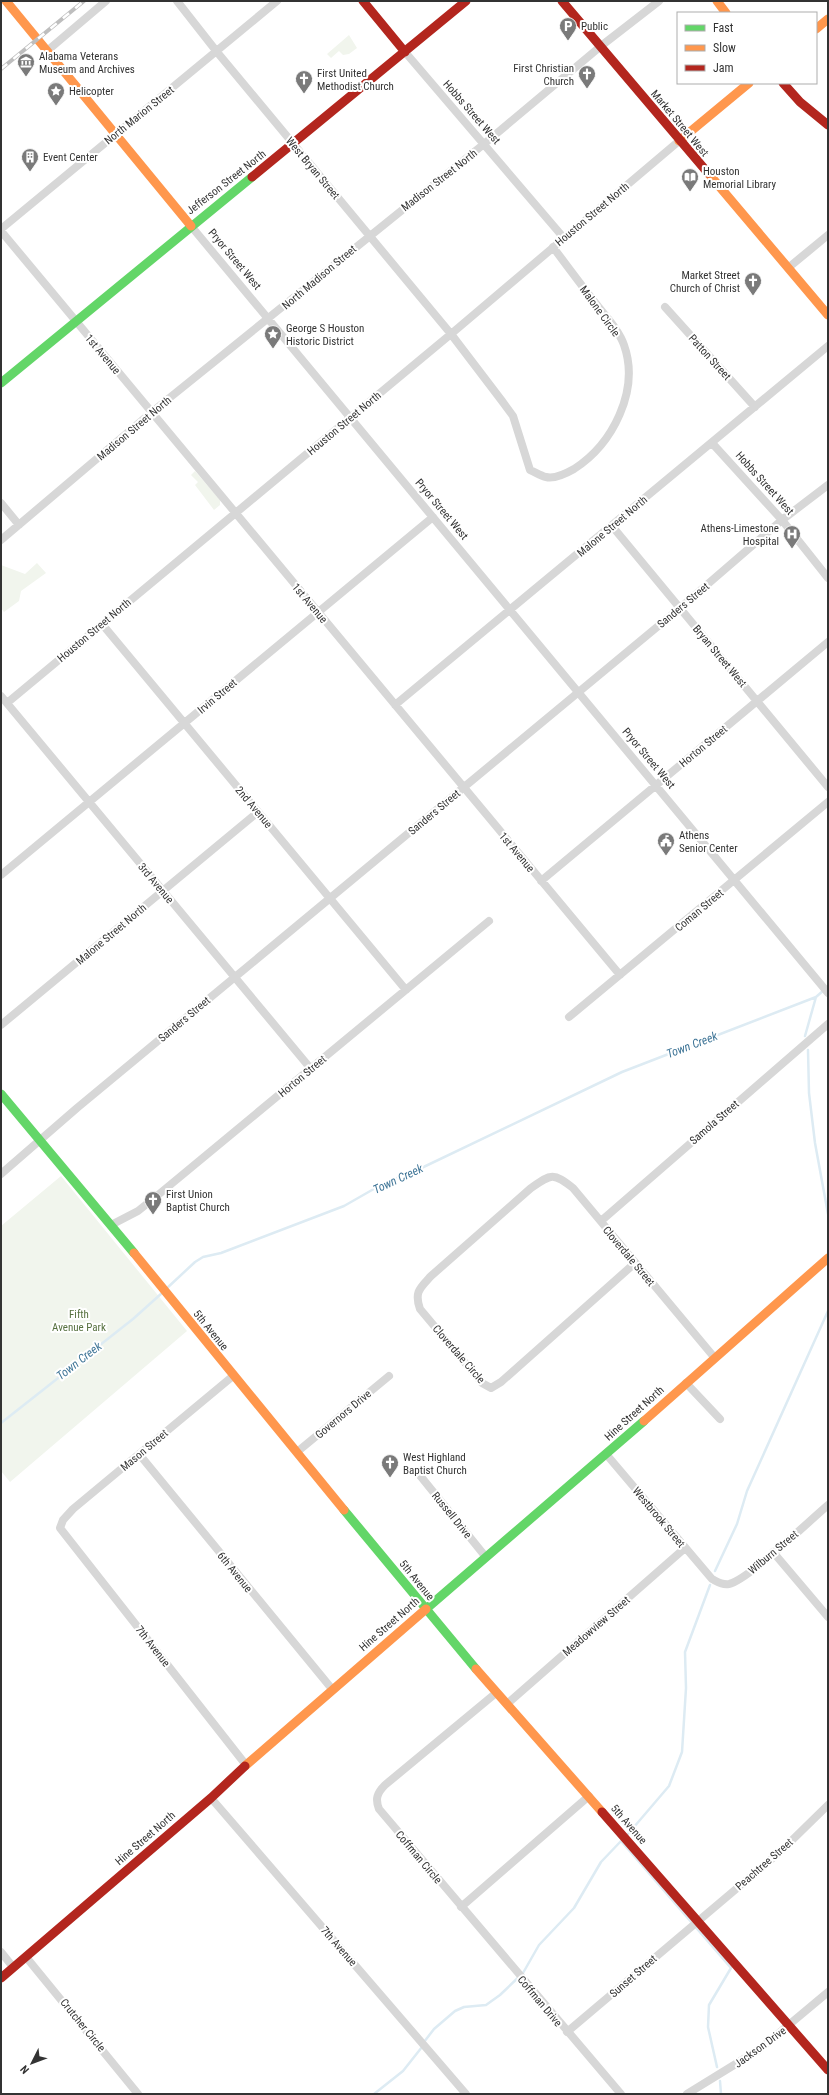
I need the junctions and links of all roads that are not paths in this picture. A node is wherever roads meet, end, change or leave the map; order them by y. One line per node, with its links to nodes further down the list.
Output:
1 (6, 1): 14 (street, Pryor Street West)
2 (106, 1): 14 (street)
3 (177, 1): 15 (street, West Bryan Street)
4 (277, 1): 15 (street, North Marion Street)
5 (363, 1): 16 (street, Hobbs Street West)
6 (466, 1): 16 (street, Jefferson Street North)
7 (562, 1): 13 (street, Market Street West)
8 (659, 1): 13 (street, Madison Street North)
9 (717, 1): 10 (street)
10 (725, 12)
11 (828, 19): 12 (street)
12 (817, 28)
13 (601, 46): 21 (street, Market Street West); 23 (street, Madison Street North)
14 (47, 51): 20 (street, Pryor Street West)
15 (217, 52): 20 (street, North Marion Street); 22 (street, West Bryan Street)
16 (405, 52): 22 (street, Jefferson Street North); 23 (street, Hobbs Street West)
17 (748, 84): 21 (street)
18 (784, 84): 19 (street)
19 (828, 125)
20 (116, 135): 24 (street, Pryor Street West); 25 (street, North Marion Street)
21 (679, 141): 28 (street, Houston Street North); 30 (street, Market Street West)
22 (294, 144): 24 (street, Jefferson Street North); 26 (street, West Bryan Street)
23 (484, 144): 26 (street, Madison Street North); 28 (street, Hobbs Street West)
24 (191, 226): 33 (street, Pryor Street West); 34 (street, Jefferson Street North)
25 (1, 230): 34 (street, 1st Avenue)
26 (369, 235): 33 (street, North Madison Street); 35 (street, West Bryan Street)
27 (828, 235): 30 (street)
28 (563, 237): 29 (street, Houston Street North)
29 (553, 247): 35 (street, Houston Street North); 35 (street, Malone Circle)
30 (788, 268): 32 (street, Market Street West)
31 (665, 307): 38 (street, Patton Street)
32 (828, 315)
33 (268, 319): 39 (street, Madison Street North); 40 (street, Pryor Street West)
34 (76, 321): 37 (street, Jefferson Street North); 39 (street, 1st Avenue)
35 (451, 334): 40 (street, Houston Street North)
36 (828, 346): 38 (street, Malone Street North)
37 (1, 382)
38 (755, 407): 41 (street, Malone Street North)
39 (152, 412): 44 (street, 1st Avenue); 47 (street, Madison Street North)
40 (350, 418): 44 (street, Houston Street North); 45 (street, Pryor Street West)
41 (712, 443): 46 (street, Hobbs Street West); 48 (street, Malone Street North)
42 (828, 485): 46 (street, Sanders Street)
43 (1, 503): 47 (street)
44 (236, 513): 53 (street, 1st Avenue); 54 (street, Houston Street North)
45 (433, 517): 52 (street, Pryor Street West); 53 (street, Irvin Street)
46 (782, 520): 50 (street, Hobbs Street West); 51 (street, Sanders Street)
47 (19, 525): 49 (street, Madison Street North)
48 (612, 526): 51 (street, Bryan Street West); 52 (street, Malone Street North)
49 (1, 540)
50 (828, 578)
51 (680, 608): 56 (street, Sanders Street); 58 (street, Bryan Street West)
52 (510, 610): 56 (street, Pryor Street West); 60 (street, Malone Street North)
53 (318, 612): 60 (street, 1st Avenue); 61 (street, Irvin Street)
54 (102, 624): 59 (street, Houston Street North); 61 (street, 2nd Avenue)
55 (828, 642): 58 (street, Horton Street)
56 (578, 692): 62 (street, Pryor Street West); 63 (street, Sanders Street)
57 (1, 696): 59 (street, 3rd Avenue)
58 (757, 701): 62 (street, Horton Street); 64 (street, Bryan Street West)
59 (7, 703): 65 (street, 3rd Avenue)
60 (395, 705): 63 (street, 1st Avenue)
61 (184, 723): 65 (street, Irvin Street); 67 (street, 2nd Avenue)
62 (656, 785): 69 (street, Pryor Street West); 70 (street, Horton Street)
63 (464, 787): 70 (street, 1st Avenue); 72 (street, Sanders Street)
64 (828, 787)
65 (89, 802): 68 (street, Irvin Street); 71 (street, 3rd Avenue)
66 (828, 802): 69 (street, Coman Street)
67 (258, 812): 71 (street, Malone Street North); 72 (street, 2nd Avenue)
68 (1, 875)
69 (734, 880): 74 (street, Coman Street); 77 (street, Pryor Street West)
70 (541, 881): 74 (street, 1st Avenue)
71 (163, 891): 75 (street, 3rd Avenue); 80 (street, Malone Street North)
72 (330, 898): 75 (street, Sanders Street); 76 (street, 2nd Avenue)
73 (489, 921): 76 (street, Horton Street)
74 (620, 975): 78 (street, Coman Street)
75 (235, 978): 81 (street, 3rd Avenue); 83 (street, Sanders Street)
76 (406, 990): 81 (street, Horton Street)
77 (828, 992)
78 (570, 1017)
79 (828, 1024): 86 (street, Samola Street)
80 (1, 1025)
81 (311, 1069): 87 (street, Horton Street)
82 (1, 1094): 83 (street, 5th Avenue)
83 (41, 1141): 84 (street, Sanders Street); 87 (street, 5th Avenue)
84 (1, 1174)
85 (536, 1185): 86 (street, Cloverdale Street); 89 (street, Cloverdale Circle)
86 (601, 1221): 89 (street, Cloverdale Street)
87 (111, 1225): 91 (street, 5th Avenue)
88 (827, 1258): 90 (street, Hine Street North)
89 (635, 1263): 90 (street, Cloverdale Street)
90 (714, 1358): 93 (street, Hine Street North)
91 (233, 1376): 95 (street, 5th Avenue); 96 (street, Mason Street)
92 (389, 1376): 95 (street, Governors Drive)
93 (686, 1383): 94 (street); 97 (street, Hine Street North)
94 (720, 1419)
95 (297, 1452): 105 (street, 5th Avenue)
96 (139, 1454): 100 (street, Mason Street); 107 (street, 6th Avenue)
97 (606, 1454): 101 (street, Westbrook Street); 103 (street, Hine Street North)
98 (418, 1473): 103 (street, Russell Drive)
99 (828, 1505): 102 (street, Wilburn Street)
100 (60, 1528): 110 (street, 7th Avenue)
101 (685, 1548): 104 (street, Westbrook Street); 109 (street, Meadowview Street)
102 (773, 1552): 104 (street, Wilburn Street); 106 (street)
103 (485, 1556): 105 (street, Hine Street North)
104 (713, 1580)
105 (426, 1608): 107 (street, Hine Street North); 108 (street, 5th Avenue)
106 (828, 1616)
107 (332, 1689): 110 (street, Hine Street North)
108 (496, 1694): 109 (street, 5th Avenue); 114 (street, Coffman Circle)
109 (507, 1704): 111 (street, 5th Avenue)
110 (246, 1765): 112 (street, Hine Street North)
111 (589, 1796): 114 (street); 115 (street, 5th Avenue)
112 (211, 1798): 117 (street, Hine Street North); 125 (street, 7th Avenue)
113 (828, 1805): 115 (street, Peachtree Street)
114 (461, 1907): 122 (street, Coffman Drive)
115 (698, 1920): 121 (street, 5th Avenue); 122 (street, Sunset Street)
116 (1, 1952): 118 (street)
117 (26, 1957): 118 (street, Hine Street North); 124 (street, Crutcher Circle)
118 (13, 1967): 119 (street, Hine Street North)
119 (1, 1978)
120 (828, 1992): 121 (street, Jackson Drive)
121 (789, 2026): 123 (street, 5th Avenue); 127 (street, Jackson Drive)
122 (567, 2032): 126 (street, Coffman Drive)
123 (828, 2070)
124 (138, 2094)
125 (466, 2094)
126 (621, 2094)
127 (687, 2094)

